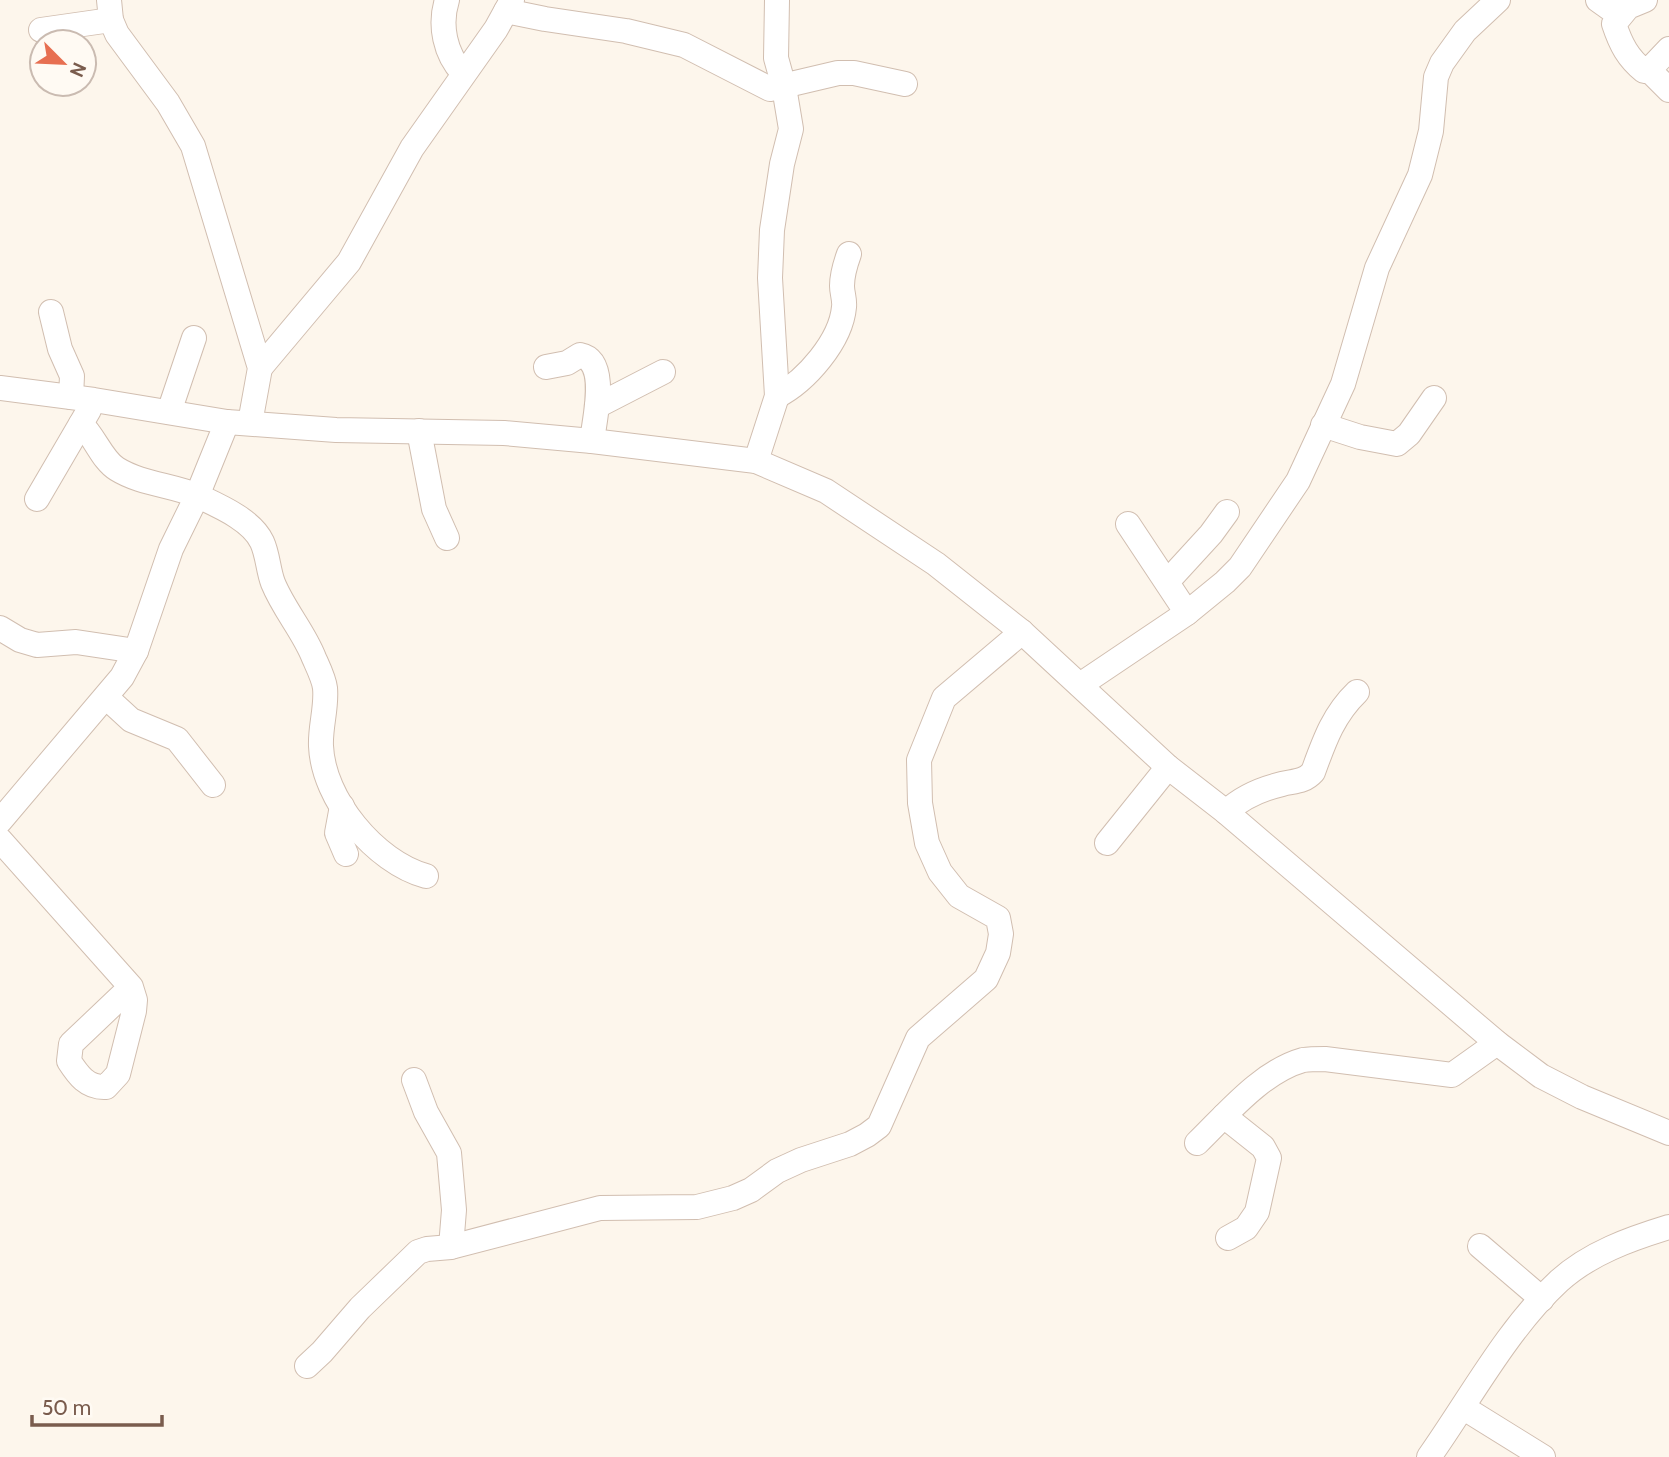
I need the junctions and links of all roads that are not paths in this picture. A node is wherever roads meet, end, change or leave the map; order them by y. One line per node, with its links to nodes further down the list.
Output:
1 (447, 0): 12 (street)
2 (777, 0): 14 (street)
3 (1498, 0): 30 (street)
4 (1598, 0): 8 (street)
5 (1645, 0): 8 (street)
6 (509, 5): 12 (street); 14 (street)
7 (110, 10): 9 (street); 20 (street)
8 (1619, 16): 11 (street)
9 (48, 28)
10 (1669, 49): 11 (street)
11 (1649, 70): 15 (street)
12 (463, 73): 20 (street)
13 (905, 84): 14 (street)
14 (783, 87): 23 (street)
15 (1669, 90)
16 (849, 254): 23 (street)
17 (51, 313): 25 (street)
18 (194, 338): 27 (street)
19 (546, 367): 26 (street)
20 (260, 368): 28 (street)
21 (663, 372): 26 (street)
22 (0, 388): 25 (street)
23 (777, 396): 33 (street)
24 (1434, 398): 30 (street)
25 (83, 399): 27 (street); 29 (street)
26 (597, 406): 32 (street)
27 (169, 412): 28 (street)
28 (238, 423): 31 (street); 34 (street)
29 (81, 424): 34 (street); 35 (street)
30 (1322, 425): 40 (street)
31 (419, 431): 32 (street); 38 (street)
32 (592, 441): 33 (street)
33 (756, 461): 42 (street)
34 (197, 496): 43 (street); 49 (street)
35 (37, 499)
36 (1227, 512): 39 (street)
37 (1128, 524): 39 (street)
38 (447, 538)
39 (1167, 582): 40 (street)
40 (1187, 613): 44 (street)
41 (0, 628): 43 (street)
42 (1022, 632): 44 (street); 65 (street)
43 (136, 650): 46 (street)
44 (1080, 685): 47 (street)
45 (1357, 692): 50 (street)
46 (107, 698): 48 (street); 51 (street)
47 (1168, 767): 50 (street); 53 (street)
48 (214, 785)
49 (342, 806): 54 (street); 55 (street)
50 (1226, 812): 57 (street)
51 (0, 821)
52 (0, 840): 56 (street)
53 (1107, 843)
54 (346, 854)
55 (426, 876)
56 (131, 987)
57 (1497, 1043): 59 (street); 60 (street)
58 (414, 1080): 65 (street)
59 (1224, 1116): 61 (street); 63 (street)
60 (1669, 1133)
61 (1197, 1143)
62 (1669, 1227): 66 (street)
63 (1228, 1238)
64 (1480, 1246): 66 (street)
65 (451, 1247): 67 (street)
66 (1542, 1299): 68 (street)
67 (307, 1366)
68 (1464, 1408): 69 (street); 70 (street)
69 (1429, 1457)
70 (1543, 1457)

